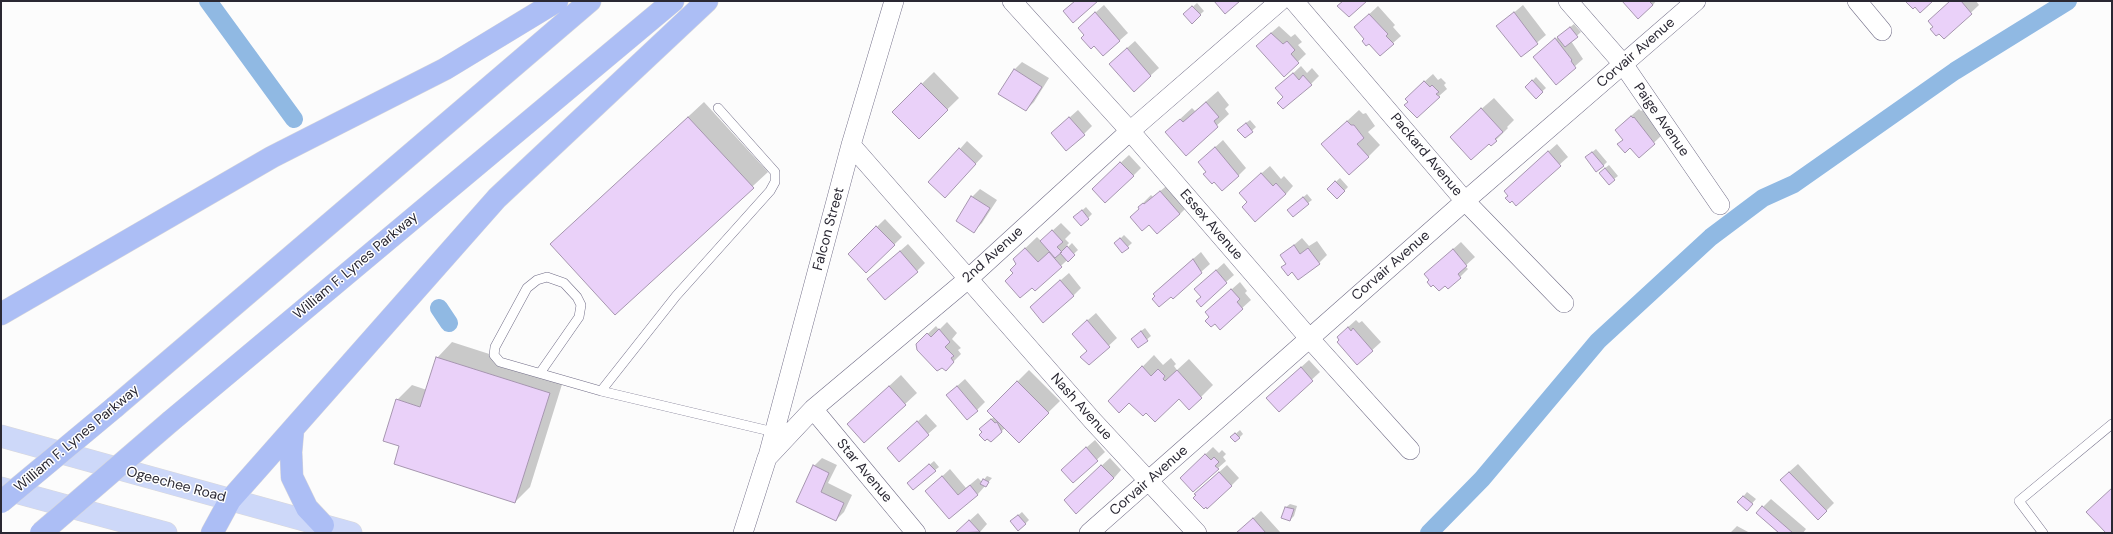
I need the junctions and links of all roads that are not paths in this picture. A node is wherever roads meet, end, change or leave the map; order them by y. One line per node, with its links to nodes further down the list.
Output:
1 (557, 1): 21 (highway)
2 (590, 1): 35 (highway, William F. Lynes Parkway, bridge)
3 (673, 1): 37 (highway, William F. Lynes Parkway, bridge)
4 (707, 1): 27 (highway)
5 (894, 1): 16 (street, Falcon Street)
6 (1012, 1): 15 (street, Essex Avenue)
7 (1280, 1): 15 (street, 2nd Avenue)
8 (1294, 1): 17 (street, Packard Avenue)
9 (1568, 1): 13 (street, Paige Avenue)
10 (1696, 1): 13 (street, Corvair Avenue)
11 (1857, 1): 12 (street)
12 (1882, 31)
13 (1623, 64): 17 (street, Corvair Avenue); 18 (street, Paige Avenue)
14 (718, 108): 24 (lane)
15 (1130, 131): 19 (street, 2nd Avenue); 22 (street, Essex Avenue)
16 (851, 145): 19 (street, Nash Avenue); 28 (street, Falcon Street)
17 (1465, 201): 20 (street, Packard Avenue); 22 (street, Corvair Avenue)
18 (1720, 205)
19 (968, 278): 25 (street, 2nd Avenue); 32 (street, Nash Avenue)
20 (1564, 303)
21 (1, 314)
22 (1309, 338): 30 (street, Essex Avenue); 32 (street, Corvair Avenue)
23 (540, 373): 23 (lane); 24 (lane)
24 (601, 391): 28 (lane)
25 (813, 410): 31 (street, 2nd Avenue); 42 (street, Star Avenue)
26 (2112, 424): 45 (lane)
27 (293, 429): 34 (highway); 36 (highway)
28 (774, 432): 31 (street, Falcon Street)
29 (1, 436): 34 (main road, Ogeechee Road)
30 (1410, 450)
31 (767, 458): 41 (street, 2nd Avenue)
32 (1149, 481): 43 (street, Corvair Avenue); 44 (street, Nash Avenue)
33 (1, 488): 38 (main road)
34 (230, 500): 36 (main road, Ogeechee Road); 39 (highway)
35 (1, 502)
36 (323, 525): 40 (main road, Ogeechee Road)
37 (41, 533)
38 (166, 533)
39 (212, 533)
40 (351, 533)
41 (743, 533)
42 (916, 533)
43 (1089, 533)
44 (1197, 533)
45 (2043, 533)

